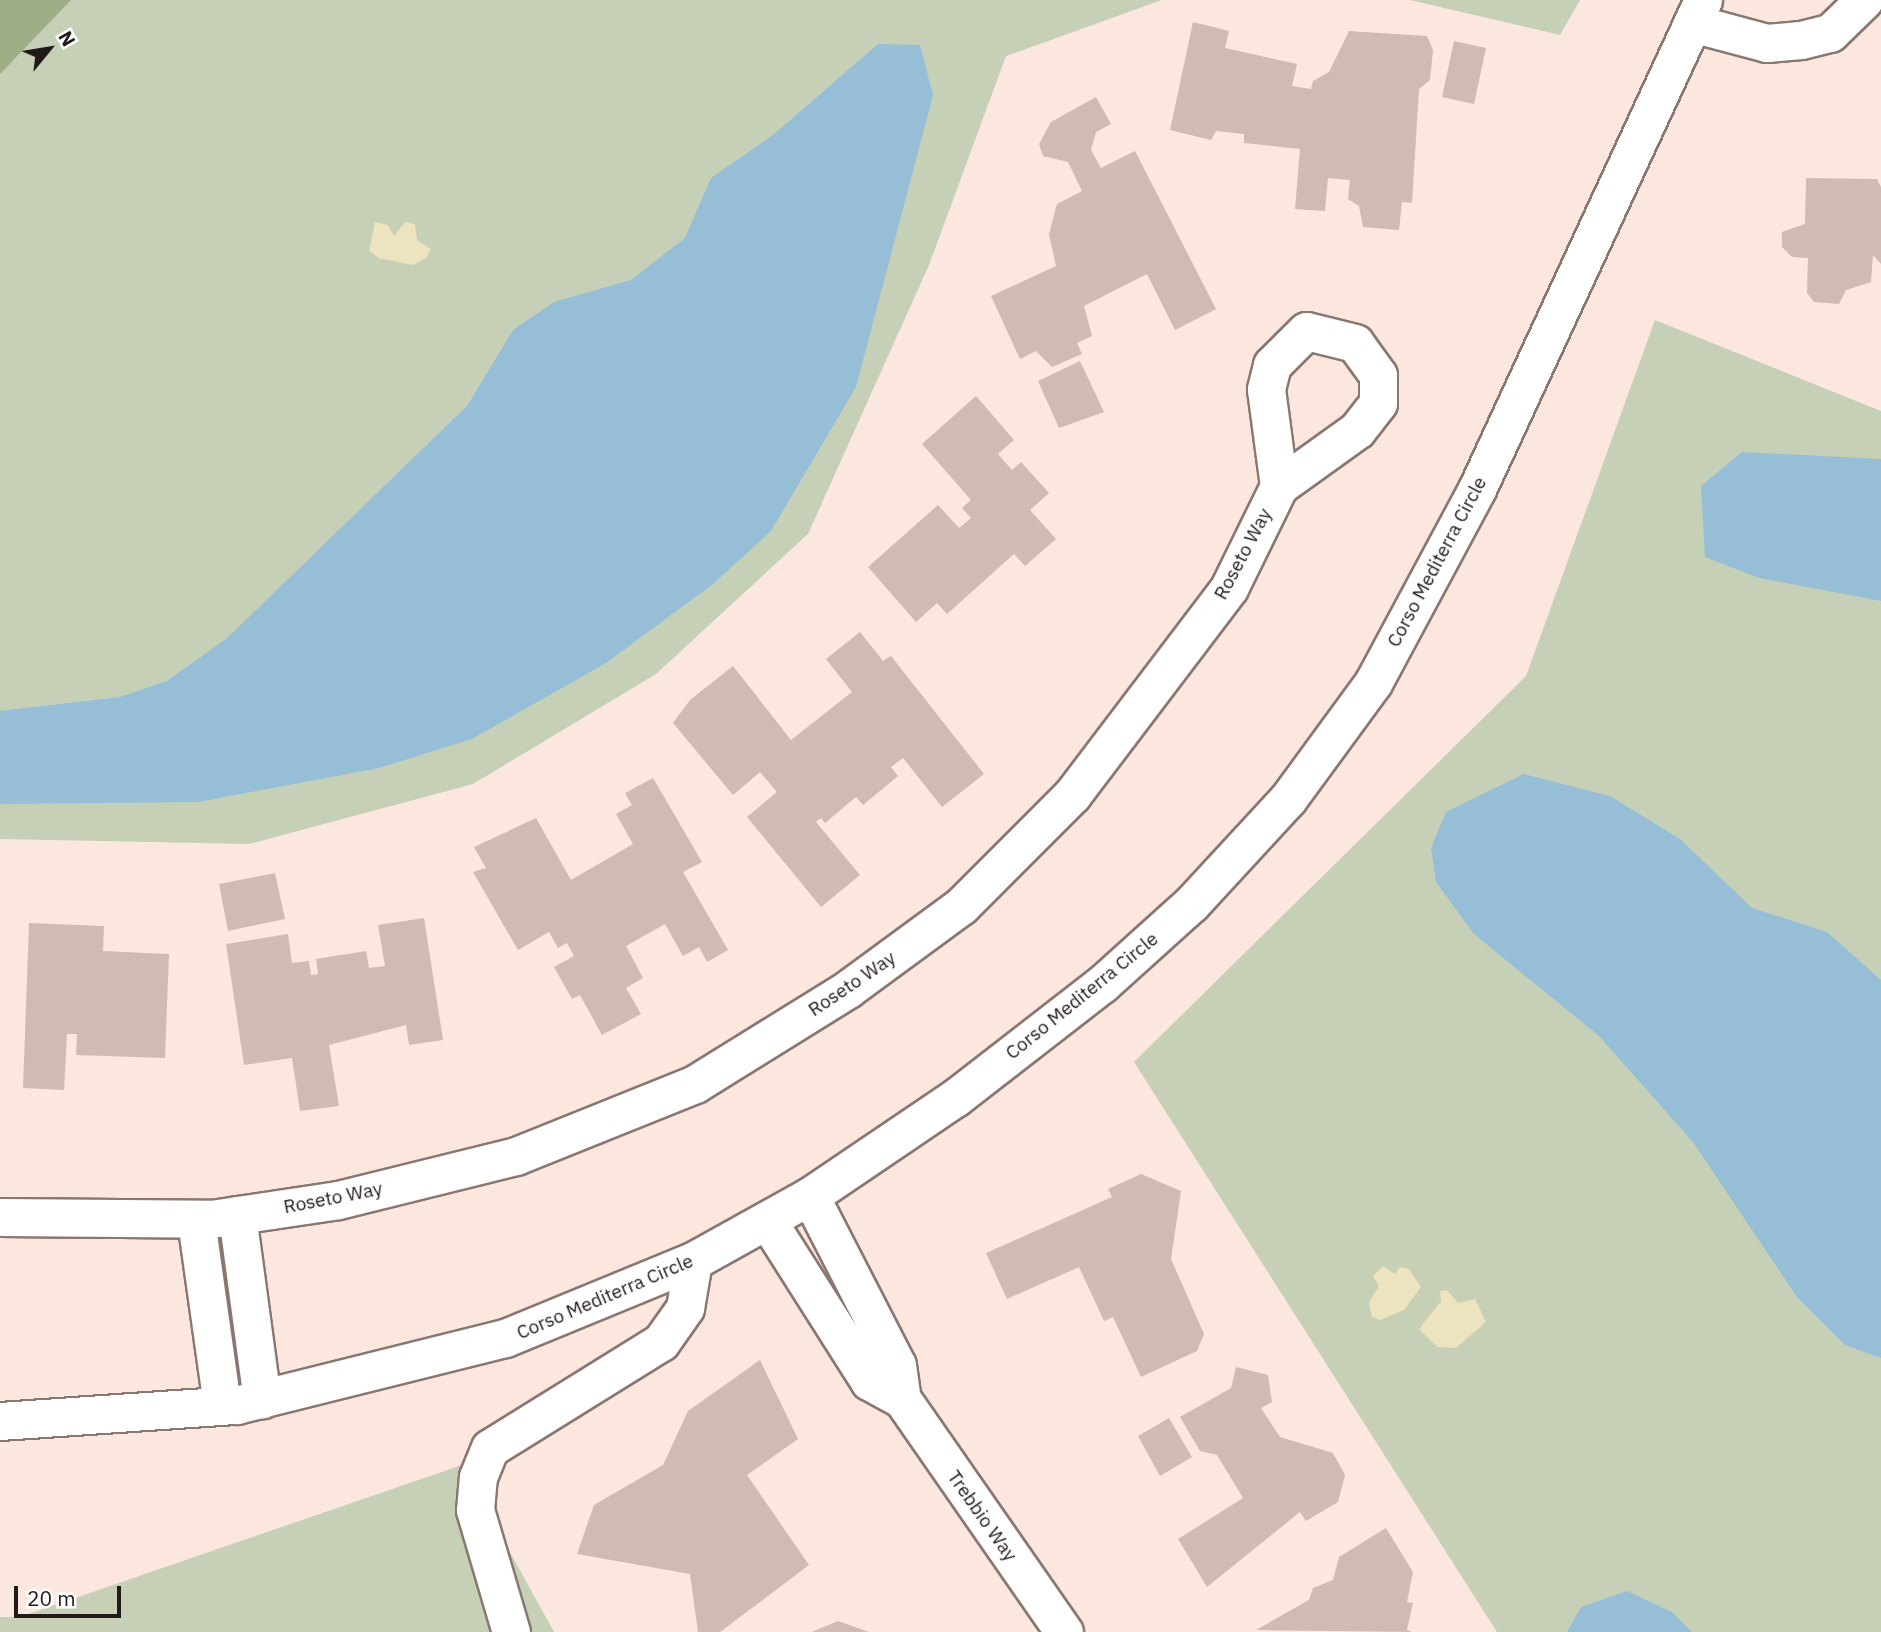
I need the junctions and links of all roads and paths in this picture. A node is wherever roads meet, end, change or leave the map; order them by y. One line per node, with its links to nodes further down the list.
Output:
1 (1864, 0): 2 (street)
2 (1698, 12): 4 (street, Corso Mediterra Circle)
3 (1279, 486): 5 (street, Roseto Way)
4 (810, 1196): 8 (street, Corso Mediterra Circle); 11 (street, Trebbio Way)
5 (237, 1216): 7 (street, Roseto Way); 10 (street)
6 (0, 1217): 7 (street, Roseto Way)
7 (195, 1220): 12 (street)
8 (767, 1220): 9 (street, Corso Mediterra Circle); 11 (street, Trebbio Way)
9 (693, 1261): 10 (street, Corso Mediterra Circle); 14 (street)
10 (262, 1399): 12 (street, Corso Mediterra Circle)
11 (902, 1399): 15 (street, Trebbio Way)
12 (222, 1405): 13 (street, Corso Mediterra Circle)
13 (0, 1421)
14 (511, 1632)
15 (1064, 1632)

